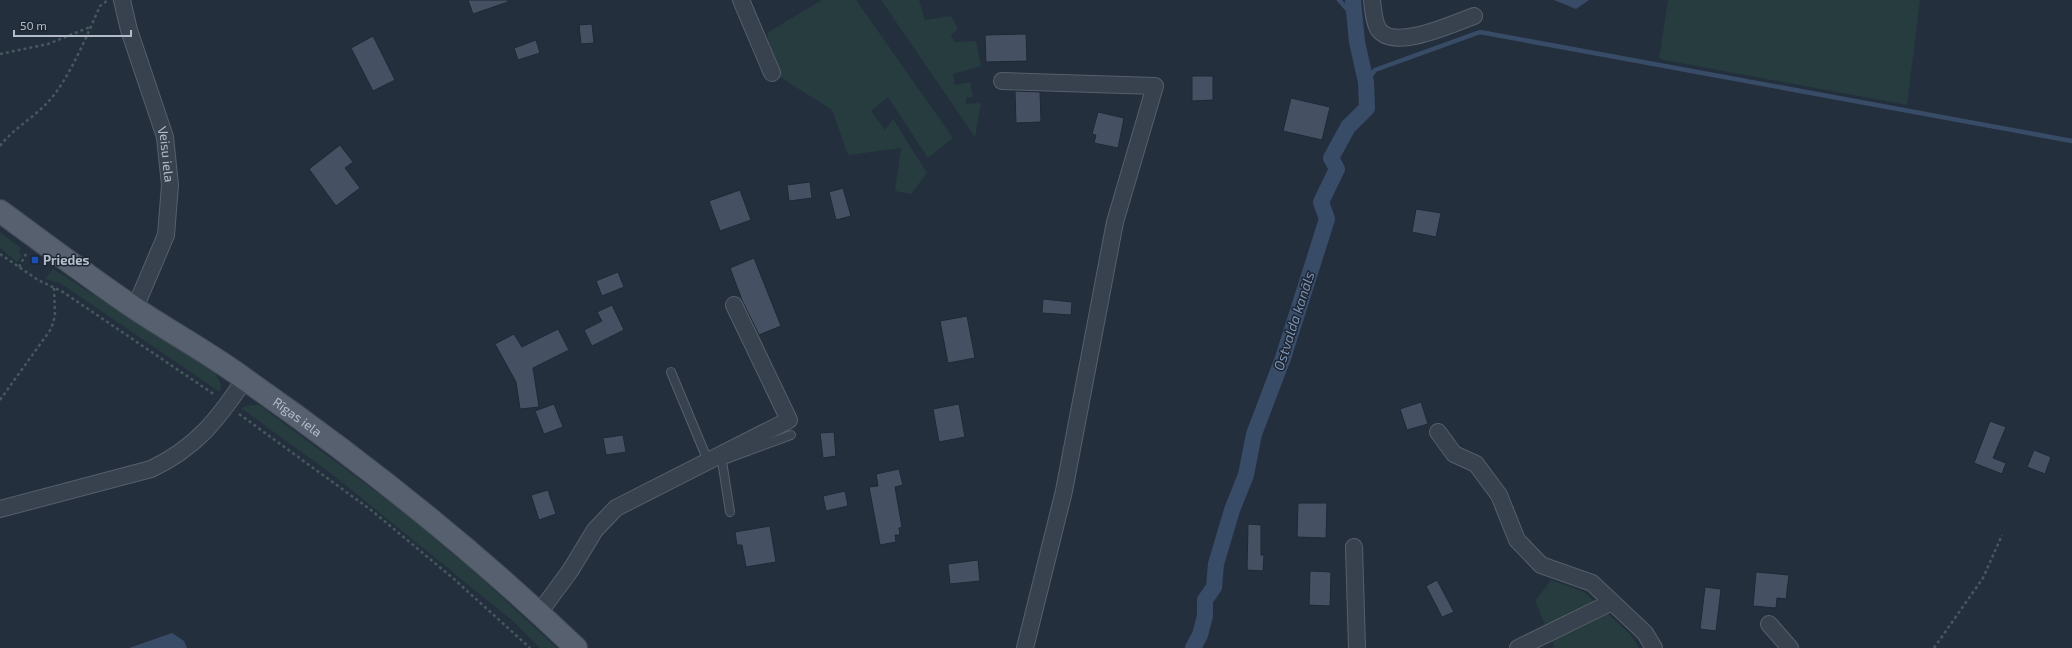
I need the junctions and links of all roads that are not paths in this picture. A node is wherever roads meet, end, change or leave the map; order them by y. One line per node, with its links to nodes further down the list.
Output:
1 (122, 0): 9 (street, Veisu iela)
2 (740, 0): 5 (street)
3 (1372, 0): 4 (street)
4 (1474, 16)
5 (772, 73)
6 (1002, 81): 22 (street)
7 (0, 212): 9 (main road, Rīgas iela)
8 (734, 305): 14 (street)
9 (135, 308): 11 (main road, Rīgas iela)
10 (671, 372): 14 (lane)
11 (245, 378): 15 (street); 19 (main road, Rīgas iela)
12 (1438, 432): 18 (street)
13 (790, 435): 14 (lane)
14 (715, 461): 16 (lane); 19 (street)
15 (0, 508)
16 (730, 512)
17 (1354, 547): 23 (street)
18 (1612, 602): 24 (street); 25 (street)
19 (539, 613): 21 (main road, Rīgas iela)
20 (1769, 624): 26 (street)
21 (576, 648)
22 (1025, 648)
23 (1357, 648)
24 (1518, 648)
25 (1654, 648)
26 (1790, 648)

